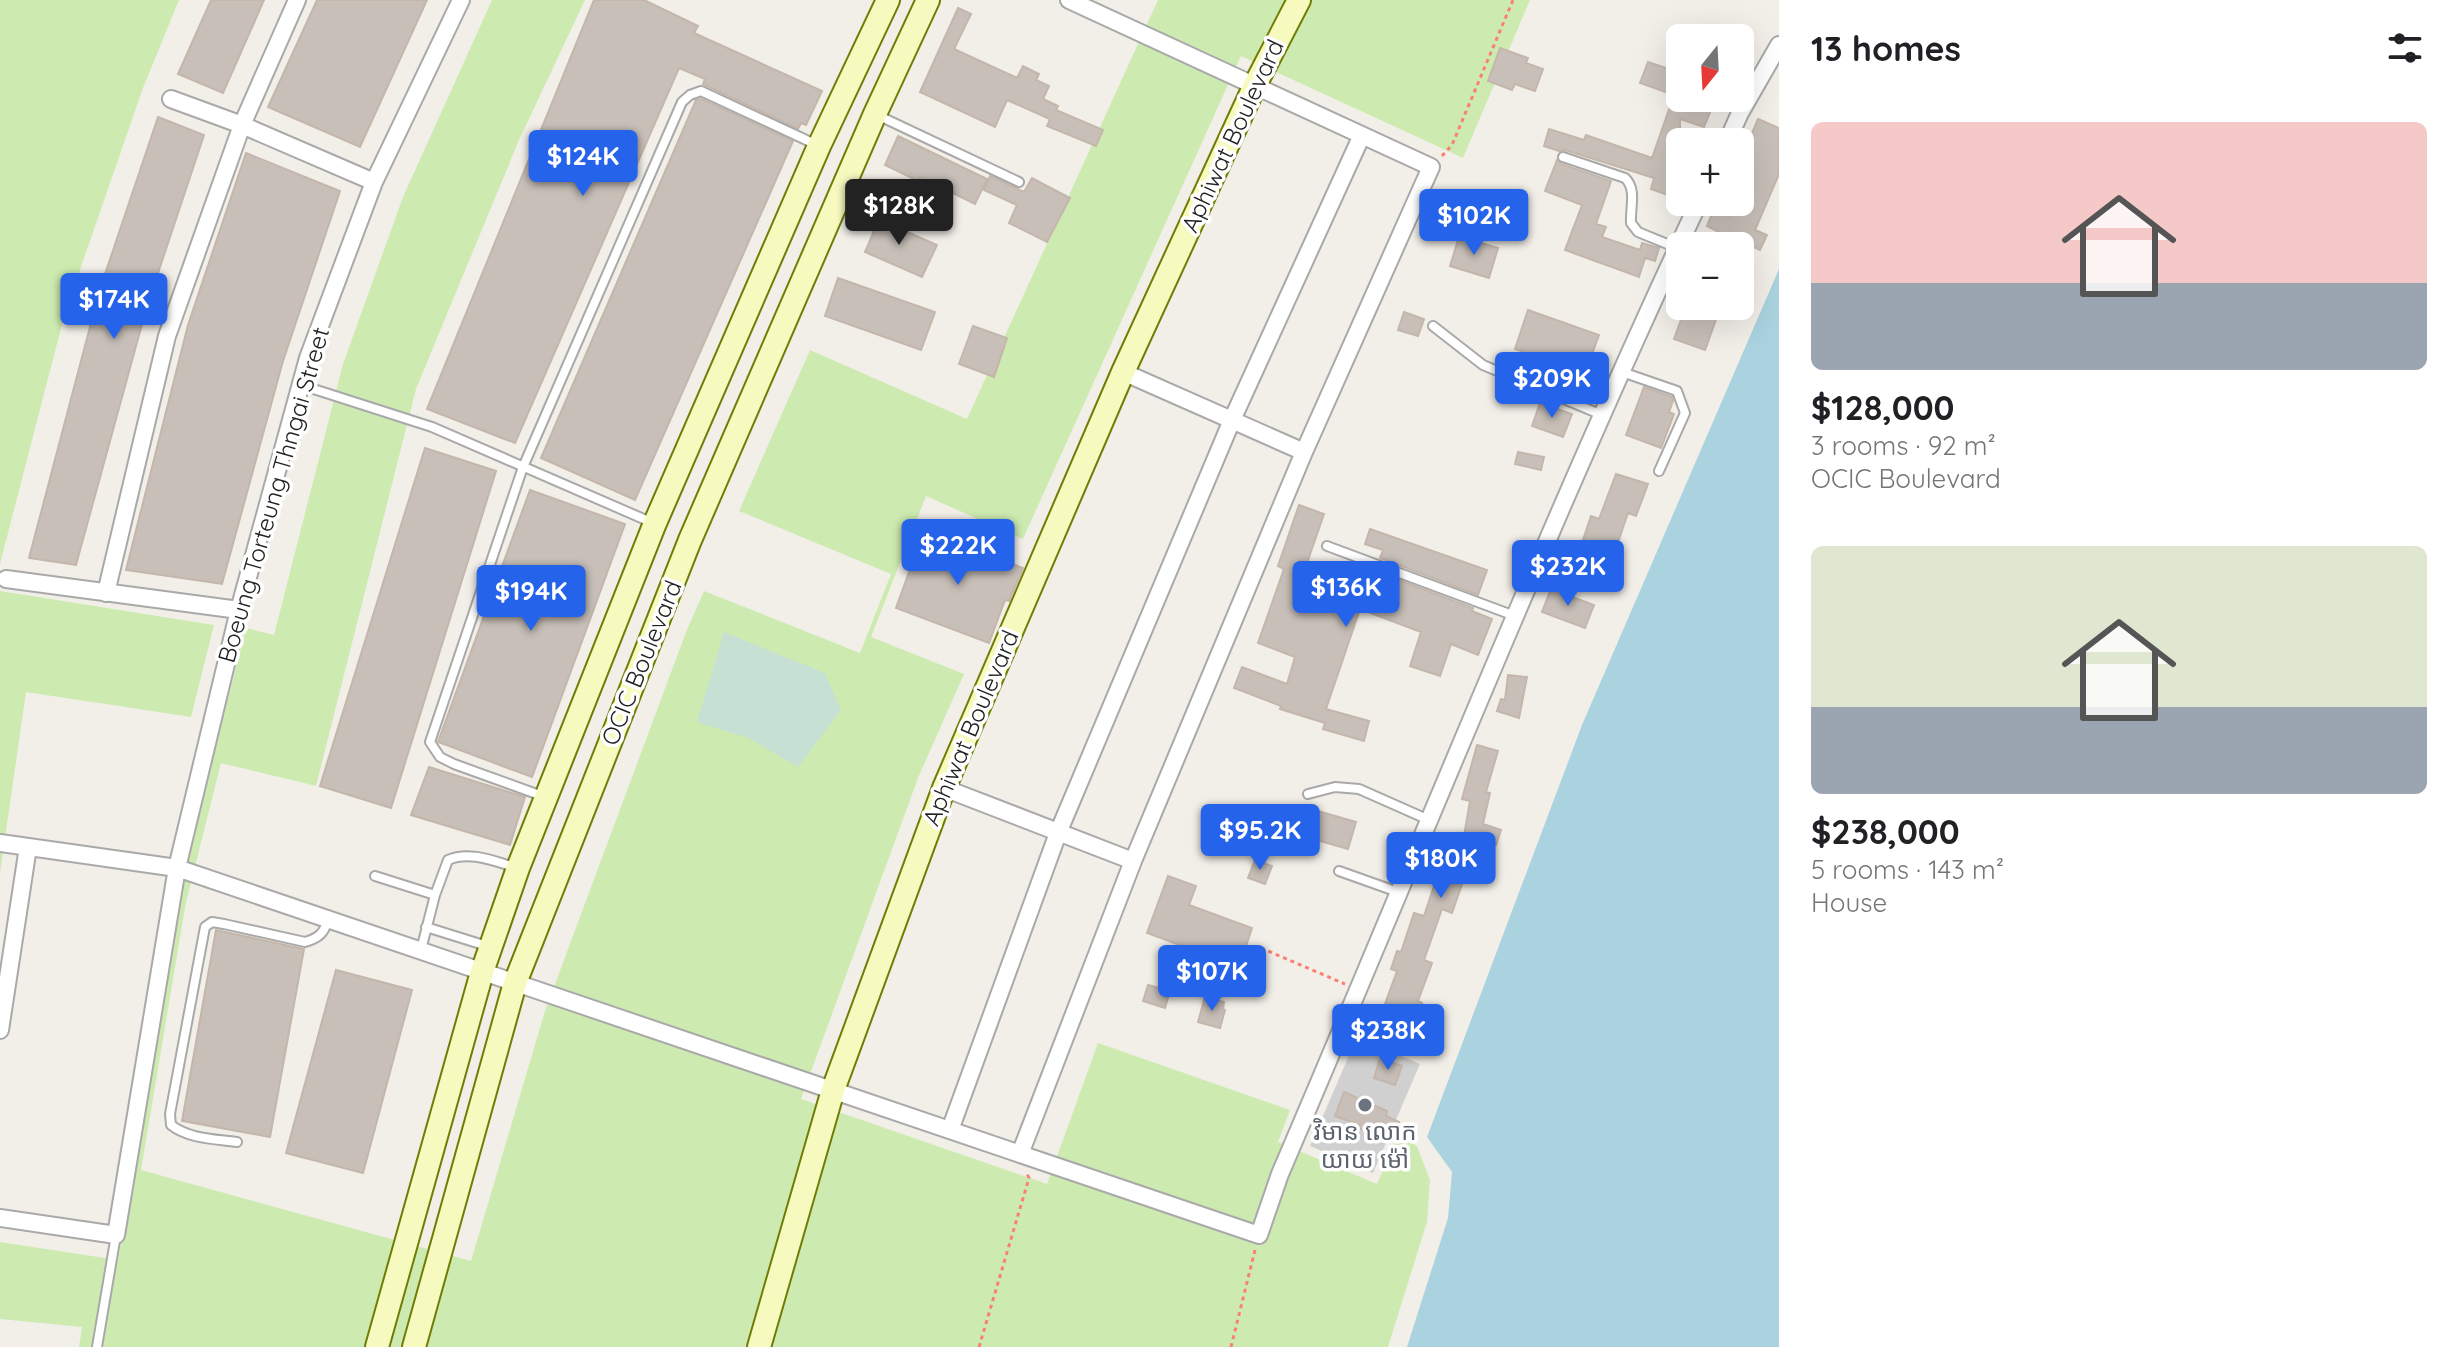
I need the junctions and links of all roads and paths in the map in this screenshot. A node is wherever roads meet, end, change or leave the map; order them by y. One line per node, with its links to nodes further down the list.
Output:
1 (297, 0): 12 (street)
2 (461, 0): 18 (street, Boeung Torteung Thngai Street)
3 (888, 0): 15 (street, OCIC Boulevard)
4 (928, 0): 11 (street, OCIC Boulevard)
5 (1069, 0): 9 (street)
6 (1299, 0): 9 (street, Aphiwat Boulevard)
7 (1513, 0): 17 (path)
8 (1779, 45): 13 (street)
9 (1255, 85): 14 (street); 23 (street, Aphiwat Boulevard)
10 (171, 99): 12 (street)
11 (875, 114): 19 (lane); 57 (street, OCIC Boulevard)
12 (242, 125): 18 (street); 34 (street)
13 (1733, 128)
14 (1362, 135): 17 (street); 27 (street)
15 (819, 146): 29 (lane); 31 (street, OCIC Boulevard)
16 (1563, 157): 20 (lane)
17 (1431, 167): 28 (street)
18 (374, 182): 25 (street, Boeung Torteung Thngai Street)
19 (1019, 182)
20 (1666, 243)
21 (1666, 273): 24 (street)
22 (1433, 326): 26 (lane)
23 (1123, 372): 27 (street); 37 (street, Aphiwat Boulevard)
24 (1622, 372): 26 (street); 30 (lane)
25 (301, 385): 29 (lane); 35 (street, Boeung Torteung Thngai Street)
26 (1602, 415): 36 (street)
27 (1232, 420): 28 (street); 41 (street)
28 (1304, 452): 44 (street)
29 (523, 467): 31 (lane); 39 (lane)
30 (1659, 471)
31 (655, 523): 39 (street, OCIC Boulevard)
32 (1327, 546): 36 (lane)
33 (6, 579): 34 (street)
34 (106, 593): 35 (street)
35 (239, 610): 45 (street, Boeung Torteung Thngai Street)
36 (1515, 616): 40 (street)
37 (944, 788): 41 (street); 60 (street, Aphiwat Boulevard)
38 (1308, 794): 40 (lane)
39 (546, 797): 46 (street, OCIC Boulevard)
40 (1429, 820): 49 (street)
41 (1058, 833): 44 (street); 61 (street)
42 (0, 843): 43 (street)
43 (28, 847): 45 (street); 59 (street)
44 (1133, 861): 63 (street)
45 (177, 868): 51 (street); 65 (street, Boeung Torteung Thngai Street)
46 (518, 868): 50 (lane); 53 (street, OCIC Boulevard)
47 (1339, 871): 49 (lane)
48 (375, 876): 50 (lane)
49 (1399, 892): 58 (street)
50 (435, 895): 52 (lane)
51 (328, 920): 55 (street); 62 (lane)
52 (426, 927): 53 (lane); 55 (lane)
53 (490, 947): 56 (street, OCIC Boulevard)
54 (1261, 948): 58 (path)
55 (420, 951): 56 (street)
56 (482, 972): 57 (street); 68 (street, OCIC Boulevard)
57 (515, 983): 60 (street); 69 (street, OCIC Boulevard)
58 (1359, 990): 66 (street)
59 (0, 1030)
60 (833, 1090): 61 (street); 70 (street, Aphiwat Boulevard)
61 (950, 1130): 63 (street)
62 (237, 1142)
63 (1020, 1154): 66 (street); 71 (path)
64 (0, 1218): 65 (street)
65 (116, 1235): 67 (lane)
66 (1259, 1235): 72 (path)
67 (97, 1347)
68 (377, 1347)
69 (414, 1347)
70 (759, 1347)
71 (979, 1347)
72 (1231, 1347)

